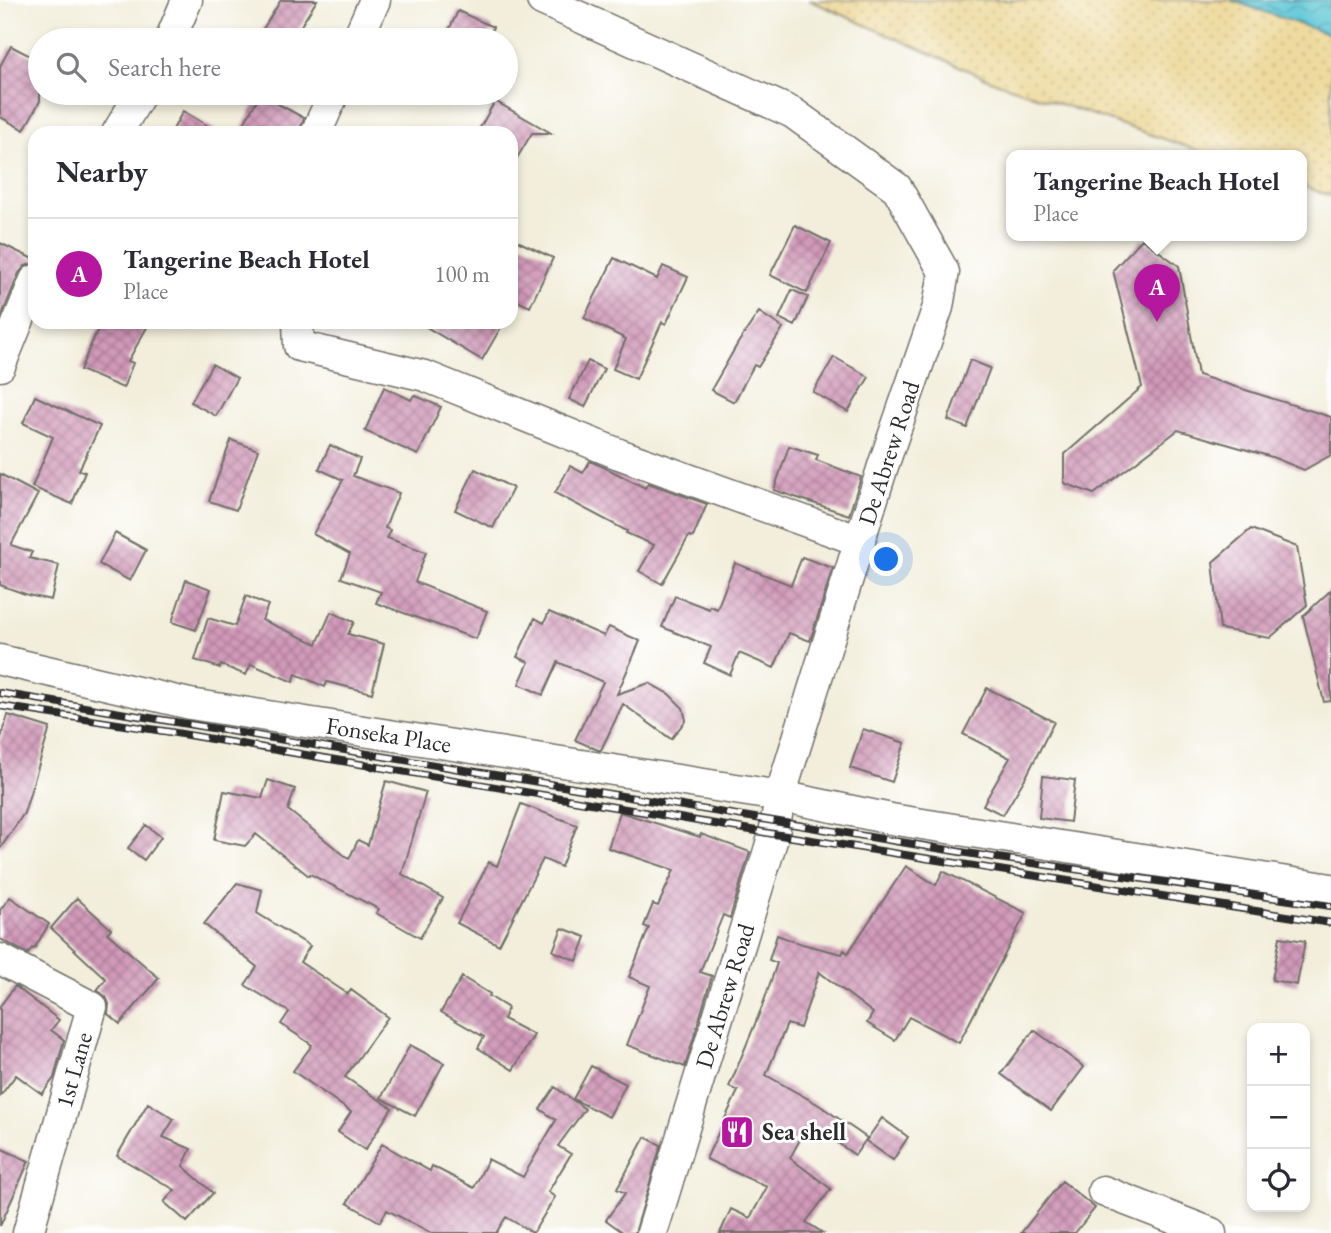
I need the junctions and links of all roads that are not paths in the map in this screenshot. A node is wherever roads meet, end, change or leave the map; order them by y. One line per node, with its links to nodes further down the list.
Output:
1 (187, 0): 4 (street)
2 (375, 0): 5 (street)
3 (542, 0): 13 (street, De Abrew Road)
4 (175, 28)
5 (362, 28)
6 (134, 105): 8 (street)
7 (329, 105): 9 (street)
8 (121, 126)
9 (319, 126)
10 (28, 297): 12 (street)
11 (298, 329): 13 (street)
12 (0, 366)
13 (860, 541): 15 (street, De Abrew Road)
14 (0, 660): 15 (street, Fonseka Place)
15 (780, 796): 16 (street, Fonseka Place); 20 (street, De Abrew Road)
16 (1331, 888)
17 (0, 959): 19 (street, 1st Lane)
18 (1103, 1191): 21 (street)
19 (28, 1233)
20 (652, 1233)
21 (1211, 1233)

